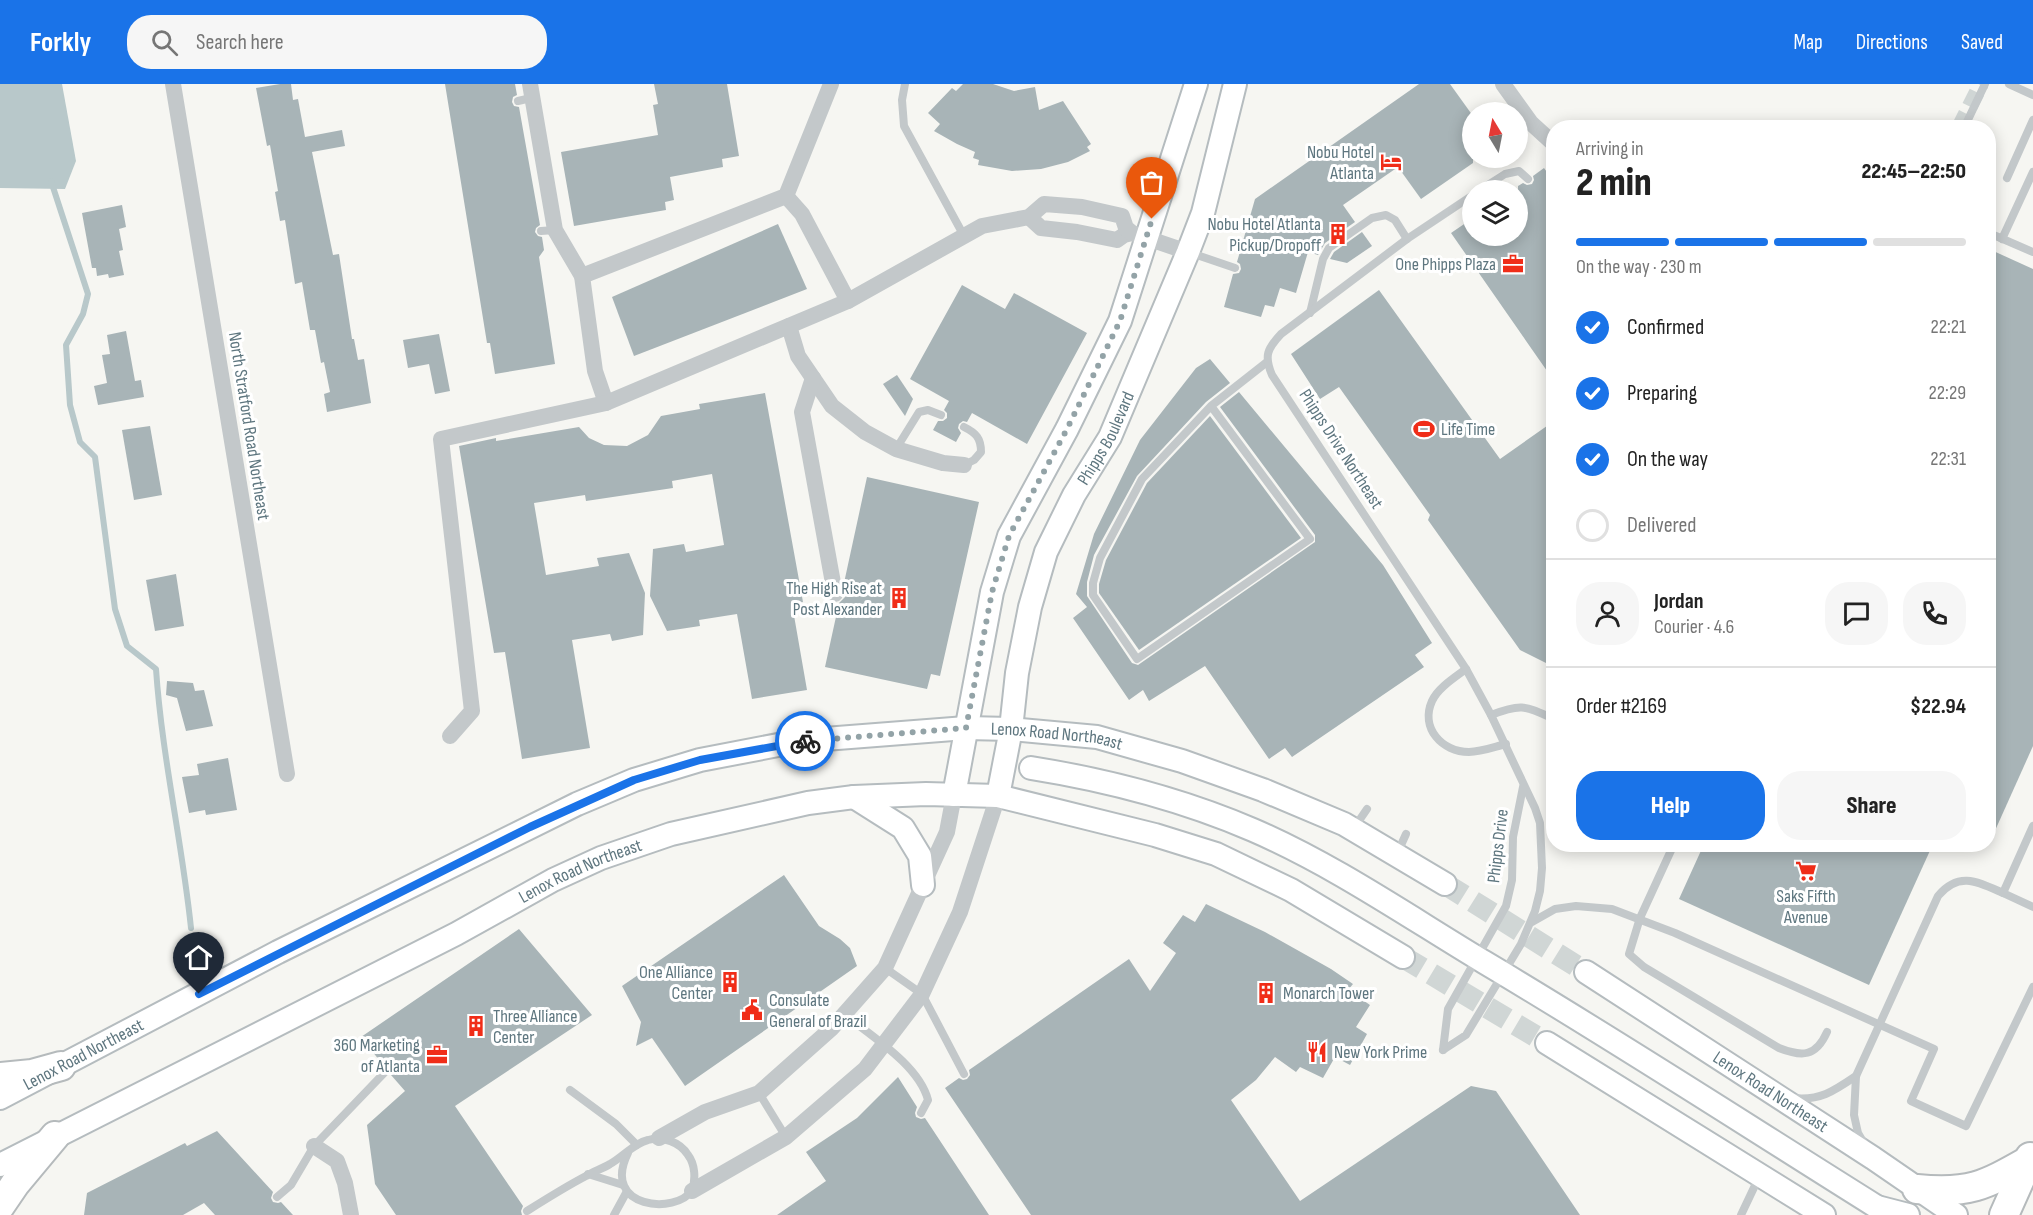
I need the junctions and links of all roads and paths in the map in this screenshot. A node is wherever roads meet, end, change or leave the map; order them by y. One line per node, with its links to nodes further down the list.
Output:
1 (173, 84): 52 (street, North Stratford Road Northeast)
2 (831, 84): 18 (street)
3 (905, 84): 22 (lane)
4 (1196, 84): 21 (main road, Phipps Boulevard)
5 (1234, 84): 26 (main road, Phipps Boulevard)
6 (1503, 84): 13 (street)
7 (1985, 84): 11 (lane)
8 (2009, 84): 10 (lane)
9 (526, 94): 29 (street)
10 (2033, 95)
11 (1968, 120)
12 (2033, 120): 15 (lane)
13 (1546, 137)
14 (2033, 172): 25 (lane)
15 (2007, 178)
16 (1528, 179): 17 (lane)
17 (1497, 180)
18 (786, 196): 29 (street); 32 (street)
19 (1462, 202): 24 (lane)
20 (1029, 217): 21 (street); 21 (street); 22 (street)
21 (1139, 235): 26 (street); 47 (main road, Phipps Boulevard)
22 (964, 236): 32 (street)
23 (1996, 236): 25 (lane)
24 (1407, 239): 30 (lane); 31 (lane)
25 (2002, 239): 27 (lane)
26 (1188, 252): 28 (lane); 48 (main road, Phipps Boulevard)
27 (2033, 252)
28 (1235, 268)
29 (582, 276): 37 (street)
30 (1318, 282): 31 (lane); 33 (lane)
31 (1339, 290): 33 (lane)
32 (848, 302): 34 (street)
33 (1310, 313): 35 (lane)
34 (789, 326): 36 (street); 37 (street)
35 (1267, 362): 38 (lane); 44 (lane, Phipps Drive Northeast)
36 (813, 378): 41 (street); 43 (street)
37 (606, 403): 49 (street)
38 (1211, 406): 38 (lane)
39 (941, 414): 41 (lane)
40 (964, 427): 42 (lane)
41 (896, 449): 42 (street)
42 (964, 465)
43 (835, 594)
44 (1466, 669): 46 (lane, Phipps Drive Northeast); 50 (lane)
45 (1546, 714): 46 (lane)
46 (1491, 715): 50 (lane, Phipps Drive Northeast)
47 (966, 728): 48 (main road, Lenox Road Northeast); 54 (main road, Phipps Boulevard); 81 (main road, Lenox Road Northeast)
48 (1011, 729): 51 (main road); 55 (main road, Phipps Boulevard); 59 (main road, Lenox Road Northeast)
49 (450, 736)
50 (1506, 744): 53 (lane, Phipps Drive Northeast)
51 (1031, 768): 55 (main road); 70 (main road)
52 (287, 774)
53 (1523, 786): 68 (lane, Phipps Drive); 70 (lane, Phipps Drive)
54 (954, 795): 55 (main road, Lenox Road Northeast); 56 (main road, Lenox Road Northeast); 64 (street)
55 (998, 796): 69 (main road, Lenox Road Northeast); 75 (street)
56 (854, 797): 64 (main road); 91 (main road, Lenox Road Northeast)
57 (1366, 809): 59 (lane)
58 (2033, 826): 65 (lane)
59 (1353, 829): 62 (main road, Lenox Road Northeast)
60 (1406, 834): 62 (lane)
61 (1670, 852): 67 (lane)
62 (1397, 855): 63 (main road, Lenox Road Northeast)
63 (1444, 884)
64 (923, 885): 71 (street)
65 (2003, 893): 66 (lane); 77 (lane)
66 (2033, 907)
67 (1640, 918): 68 (lane); 77 (lane); 78 (lane)
68 (1532, 922): 73 (lane, Phipps Drive)
69 (1403, 957)
70 (1476, 957): 73 (main road); 73 (lane, Phipps Drive)
71 (885, 968): 75 (lane); 76 (street)
72 (1586, 972): 88 (main road, Lenox Road Northeast)
73 (1503, 973): 108 (main road)
74 (2033, 987): 77 (lane)
75 (922, 994): 80 (street); 83 (lane)
76 (844, 1013): 80 (lane); 87 (street)
77 (1880, 1024): 84 (lane)
78 (1827, 1032)
79 (1547, 1043): 101 (main road)
80 (883, 1045): 90 (lane); 92 (street)
81 (61, 1066): 85 (highway); 89 (main road, Lenox Road Northeast)
82 (387, 1070): 95 (lane)
83 (964, 1074)
84 (1856, 1076): 88 (lane); 98 (lane)
85 (0, 1077)
86 (570, 1089): 94 (lane)
87 (759, 1093): 92 (lane); 93 (street)
88 (1777, 1095): 98 (main road, Lenox Road Northeast)
89 (0, 1098)
90 (921, 1113)
91 (55, 1136): 99 (main road, Lenox Road Northeast); 106 (highway)
92 (786, 1137): 103 (street)
93 (659, 1138): 94 (lane); 103 (lane)
94 (637, 1145): 96 (lane)
95 (315, 1146): 104 (lane); 111 (street)
96 (628, 1153): 100 (lane); 102 (lane)
97 (2031, 1157): 105 (highway); 115 (highway)
98 (1873, 1158): 105 (main road, Lenox Road Northeast)
99 (0, 1165)
100 (588, 1174): 102 (lane); 107 (lane)
101 (1760, 1175): 112 (lane); 113 (main road)
102 (624, 1189): 109 (lane); 110 (lane)
103 (692, 1191): 109 (lane)
104 (277, 1197)
105 (1913, 1202): 108 (main road); 114 (main road, Lenox Road Northeast)
106 (0, 1206)
107 (527, 1211)
108 (1881, 1211)
109 (658, 1213)
110 (616, 1214)
111 (351, 1215)
112 (1741, 1215)
113 (1824, 1215)
114 (1956, 1215)
115 (2004, 1215)

